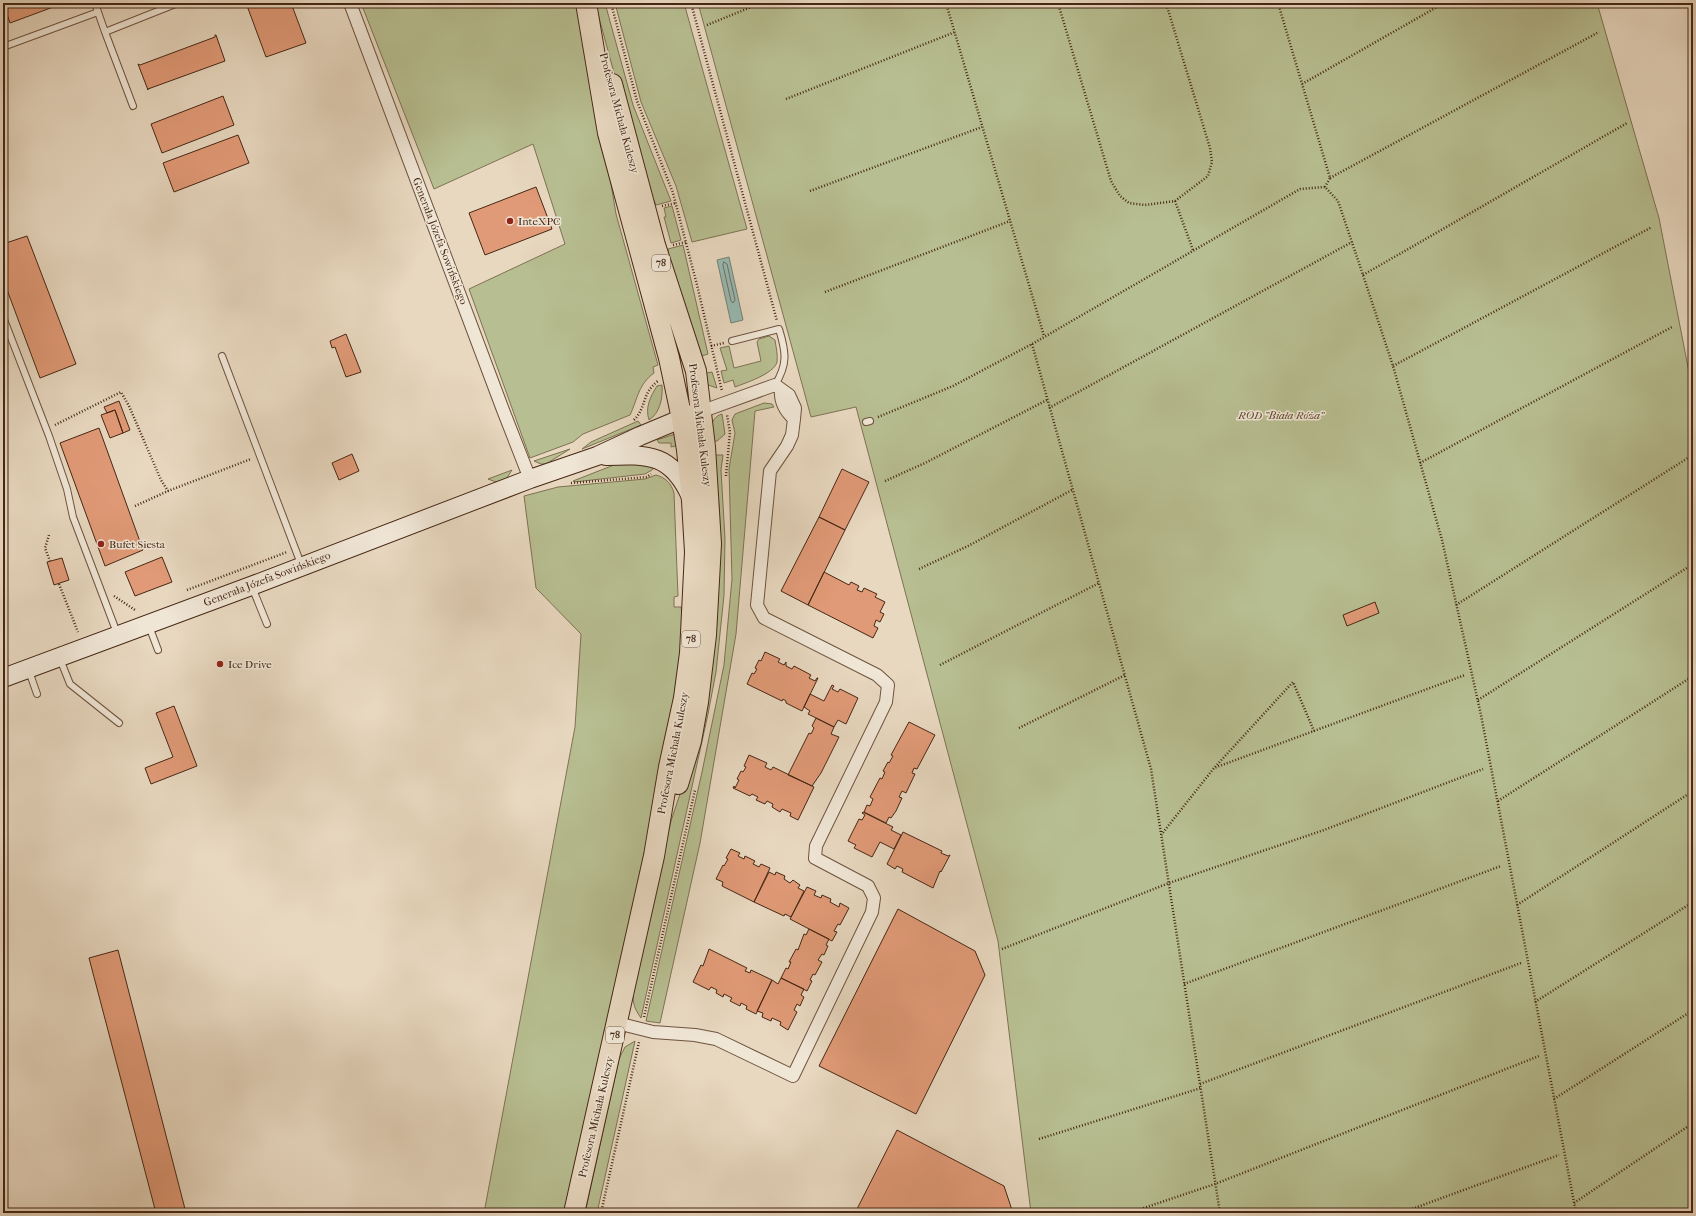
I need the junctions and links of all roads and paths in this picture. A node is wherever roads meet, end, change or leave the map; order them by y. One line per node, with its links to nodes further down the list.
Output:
1 (95, 3): 13 (lane)
2 (178, 3): 15 (lane)
3 (350, 3): 63 (street, Generała Józefa Sowińskiego)
4 (586, 3): 51 (main road, Profesora Michała Kuleszy / 78); 53 (main road, Profesora Michała Kuleszy / 78)
5 (611, 3): 28 (path)
6 (691, 3): 40 (path)
7 (761, 3): 14 (path)
8 (946, 3): 16 (path)
9 (1058, 3): 27 (path)
10 (1166, 3): 27 (path)
11 (1278, 3): 19 (path)
12 (1444, 3): 19 (path)
13 (98, 12): 15 (lane); 18 (lane)
14 (707, 25)
15 (105, 32): 21 (lane)
16 (955, 32): 20 (path); 23 (path)
17 (1599, 32): 24 (path)
18 (3, 47)
19 (1302, 84): 24 (path)
20 (786, 100)
21 (133, 106)
22 (1627, 123): 36 (path)
23 (982, 127): 26 (path); 30 (path)
24 (1330, 178): 25 (path)
25 (1325, 187): 33 (path); 35 (path)
26 (810, 191)
27 (1175, 201): 35 (path)
28 (676, 203): 29 (path); 32 (path)
29 (660, 207)
30 (1010, 221): 37 (path); 41 (path)
31 (1652, 226): 45 (path)
32 (686, 242): 34 (path); 47 (path)
33 (1352, 242): 36 (path); 50 (path)
34 (670, 246)
35 (1193, 250): 41 (path)
36 (1363, 275): 45 (path)
37 (825, 292)
38 (3, 317): 86 (lane)
39 (1672, 327): 60 (path)
40 (779, 329): 42 (lane); 48 (lane)
41 (1044, 337): 43 (path)
42 (732, 341)
43 (1032, 344): 49 (path); 55 (path)
44 (222, 356): 74 (lane)
45 (1392, 366): 60 (path)
46 (660, 380): 54 (path)
47 (719, 380)
48 (778, 387): 51 (street); 117 (street)
49 (1047, 400): 50 (path); 64 (path)
50 (1049, 408): 66 (path)
51 (700, 412): 53 (street, Generała Józefa Sowińskiego); 106 (main road, Profesora Michała Kuleszy / 78)
52 (727, 418): 62 (path)
53 (682, 419): 57 (street, Generała Józefa Sowińskiego); 68 (main road, Profesora Michała Kuleszy / 78)
54 (633, 421)
55 (868, 422)
56 (51, 427): 67 (path)
57 (597, 456): 63 (street, Generała Józefa Sowińskiego); 68 (street)
58 (1691, 456): 80 (path)
59 (250, 458): 67 (path)
60 (1420, 463): 80 (path)
61 (657, 470): 65 (path)
62 (726, 478)
63 (530, 479): 74 (street, Generała Józefa Sowińskiego)
64 (885, 481)
65 (566, 483)
66 (1072, 490): 75 (path); 76 (path)
67 (168, 491): 69 (path)
68 (692, 501): 106 (main road, Profesora Michała Kuleszy / 78)
69 (135, 506)
70 (49, 535): 72 (path)
71 (293, 550): 79 (path)
72 (50, 561)
73 (1693, 564): 96 (path)
74 (302, 566): 78 (street, Generała Józefa Sowińskiego)
75 (919, 569)
76 (1099, 583): 89 (path); 91 (path)
77 (59, 584): 85 (path)
78 (252, 586): 83 (lane); 84 (street, Generała Józefa Sowińskiego)
79 (185, 591)
80 (1456, 605): 96 (path)
81 (142, 608): 82 (path)
82 (130, 612)
83 (267, 624)
84 (149, 625): 86 (street, Generała Józefa Sowińskiego); 87 (lane)
85 (78, 632)
86 (118, 636): 88 (street, Generała Józefa Sowińskiego)
87 (158, 650)
88 (59, 658): 90 (street, Generała Józefa Sowińskiego); 97 (lane)
89 (940, 665)
90 (28, 669): 94 (street, Generała Józefa Sowińskiego); 95 (lane)
91 (1125, 675): 98 (path); 105 (path)
92 (1465, 675): 99 (path)
93 (1693, 676): 104 (path)
94 (3, 678)
95 (37, 694)
96 (1478, 700): 104 (path)
97 (119, 723)
98 (1019, 728)
99 (1314, 731): 100 (path); 100 (path)
100 (1214, 768): 105 (path)
101 (1483, 769): 108 (path)
102 (695, 790): 117 (path)
103 (1693, 791): 110 (path)
104 (1498, 801): 110 (path)
105 (1161, 835): 108 (path)
106 (654, 856): 116 (main road, Profesora Michała Kuleszy / 78)
107 (1501, 866): 113 (path)
108 (1169, 883): 111 (path); 113 (path)
109 (1693, 902): 114 (path)
110 (1517, 905): 114 (path)
111 (1002, 949)
112 (1521, 963): 119 (path)
113 (1184, 984): 119 (path)
114 (1535, 1002): 121 (path)
115 (1693, 1010): 121 (path)
116 (617, 1023): 117 (street); 127 (main road, Profesora Michała Kuleszy / 78)
117 (641, 1029): 128 (path)
118 (1539, 1056): 125 (path)
119 (1200, 1084): 120 (path)
120 (1201, 1088): 123 (path); 125 (path)
121 (1554, 1099): 126 (path)
122 (1693, 1123): 126 (path)
123 (1039, 1139)
124 (1558, 1155): 131 (path)
125 (1215, 1184): 129 (path); 130 (path)
126 (1574, 1203): 132 (path)
127 (574, 1213)
128 (600, 1213)
129 (1129, 1213)
130 (1220, 1213)
131 (1402, 1213)
132 (1576, 1213)

